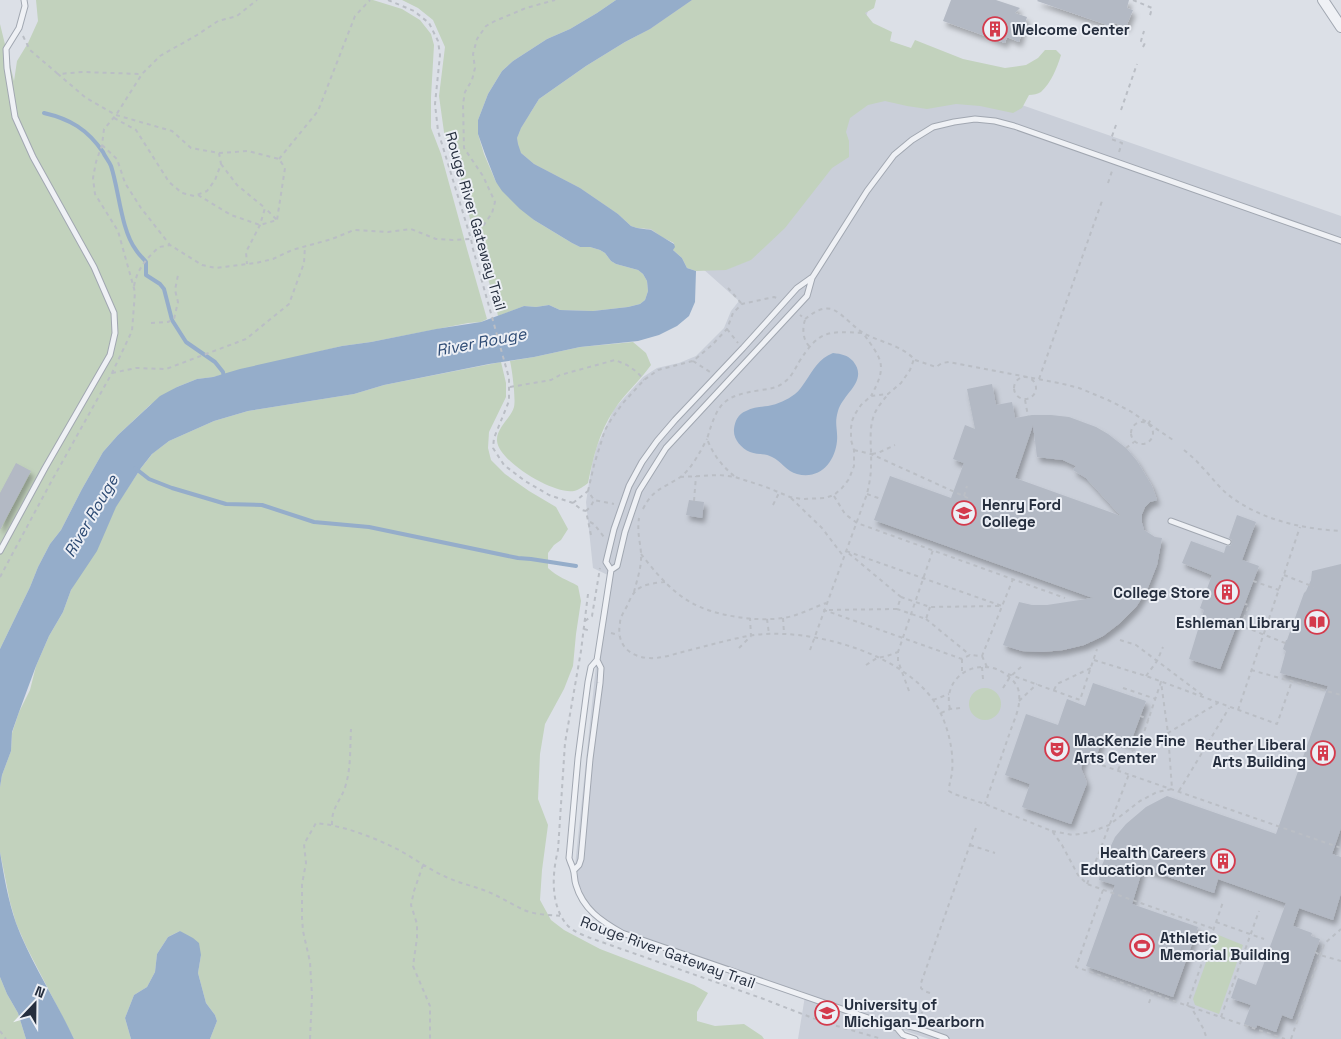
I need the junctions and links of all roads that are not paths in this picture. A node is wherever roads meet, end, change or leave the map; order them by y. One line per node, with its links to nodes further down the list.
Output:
1 (24, 0): 7 (lane)
2 (1323, 0): 3 (street)
3 (1341, 27)
4 (1341, 241): 5 (lane)
5 (812, 278): 10 (lane); 10 (lane)
6 (1171, 521): 8 (lane)
7 (2, 542): 9 (lane)
8 (1228, 542)
9 (0, 551)
10 (611, 570): 11 (lane)
11 (597, 660): 12 (lane); 12 (lane)
12 (574, 870): 13 (lane)
13 (897, 1028): 14 (lane); 15 (lane)
14 (915, 1039)
15 (946, 1039)

